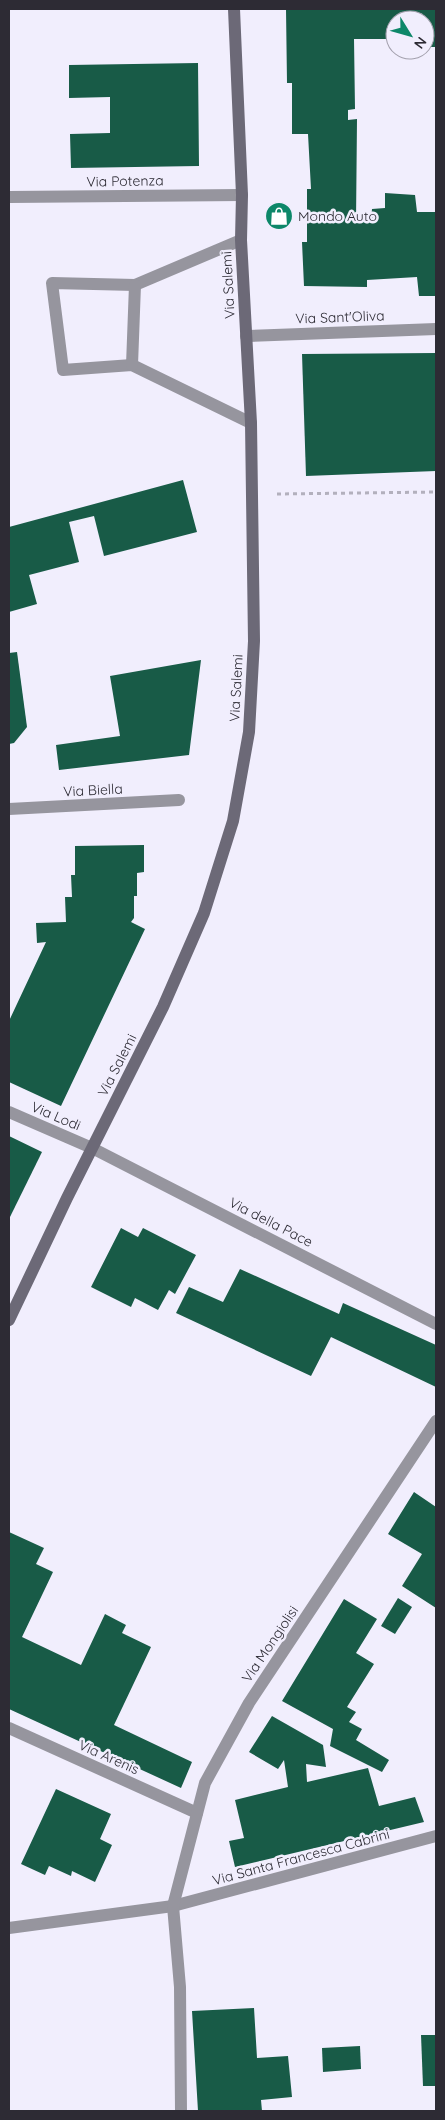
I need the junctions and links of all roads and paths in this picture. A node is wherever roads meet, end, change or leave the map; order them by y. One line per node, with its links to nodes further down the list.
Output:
1 (234, 9): 2 (main road, Via Salemi)
2 (242, 195): 3 (street, Via Potenza); 4 (main road, Via Salemi)
3 (9, 198)
4 (241, 240): 5 (street); 7 (main road, Via Salemi)
5 (135, 284): 8 (street); 8 (street)
6 (436, 329): 7 (street, Via Sant'Oliva)
7 (246, 336): 9 (main road, Via Salemi)
8 (132, 365): 9 (street)
9 (251, 423): 11 (main road, Via Salemi)
10 (436, 492): 11 (path)
11 (252, 495): 15 (main road, Via Salemi)
12 (179, 800): 13 (street, Via Biella)
13 (9, 809)
14 (9, 1112): 15 (street, Via Lodi)
15 (92, 1148): 16 (main road, Via Salemi); 17 (street, Via della Pace)
16 (9, 1320)
17 (436, 1324)
18 (436, 1421): 20 (street, Via Mongiolisi)
19 (9, 1728): 20 (street, Via Arenis)
20 (197, 1813): 22 (street, Via Mongiolisi)
21 (436, 1836): 22 (street, Via Santa Francesca Cabrini)
22 (173, 1906): 23 (street, Via Santa Francesca Cabrini); 24 (street, Via Mongiolisi)
23 (9, 1928)
24 (181, 2111)

